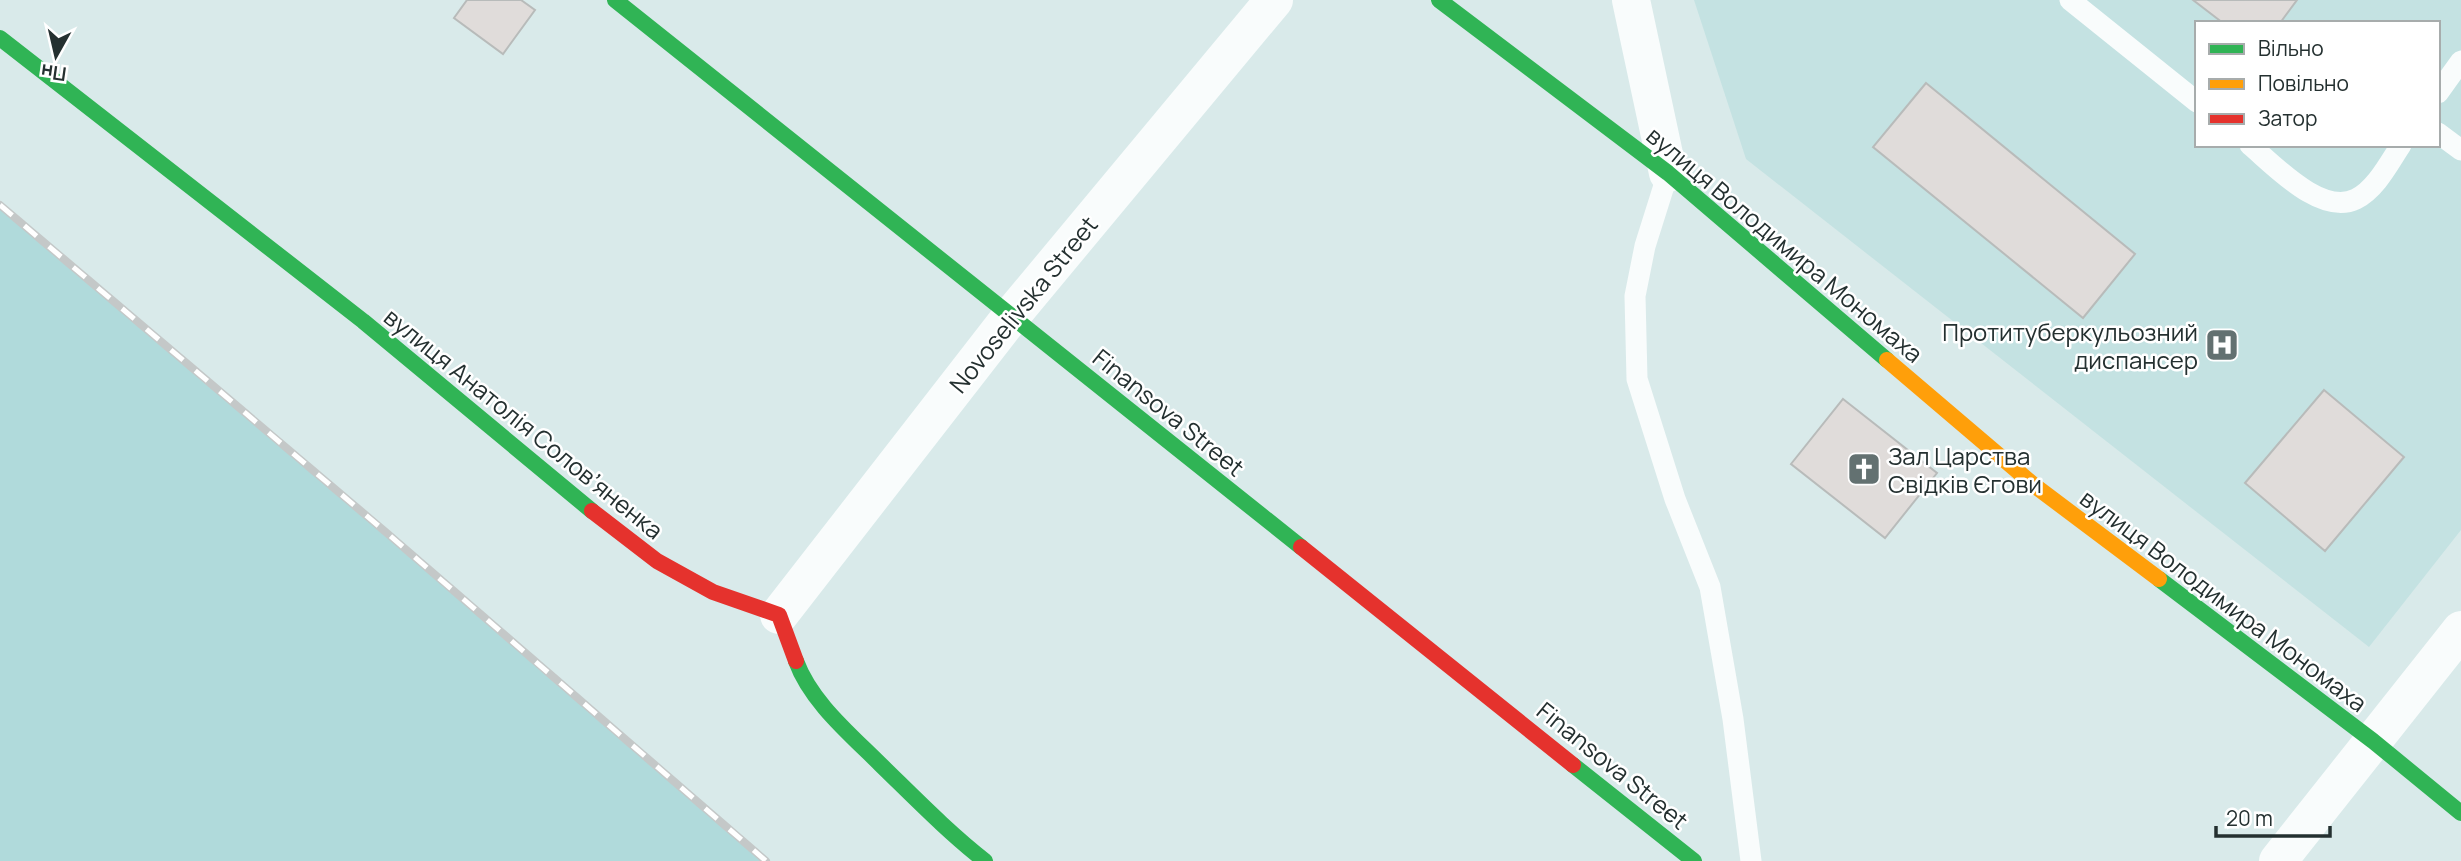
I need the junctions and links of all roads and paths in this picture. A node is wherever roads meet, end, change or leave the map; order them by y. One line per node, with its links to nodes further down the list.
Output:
1 (615, 0): 15 (street, Finansova Street)
2 (1274, 0): 15 (street, Novoselivska Street)
3 (1439, 0): 14 (street, вулиця Володимира Мономаха)
4 (1631, 0): 14 (street)
5 (2070, 0): 9 (lane)
6 (0, 38): 16 (street, вулиця Анатолія Соловʼяненка)
7 (2461, 61): 8 (lane)
8 (2440, 90)
9 (2195, 100)
10 (2440, 134): 13 (lane)
11 (2252, 147): 12 (lane)
12 (2400, 147)
13 (2461, 150)
14 (1668, 173): 18 (street, вулиця Володимира Мономаха); 22 (lane)
15 (1012, 315): 16 (street, Novoselivska Street); 21 (street, Finansova Street)
16 (779, 615): 20 (street)
17 (2461, 630): 18 (street)
18 (2373, 741): 19 (street, вулиця Володимира Мономаха); 23 (street)
19 (2461, 813)
20 (985, 861)
21 (1694, 861)
22 (1751, 861)
23 (2278, 861)

